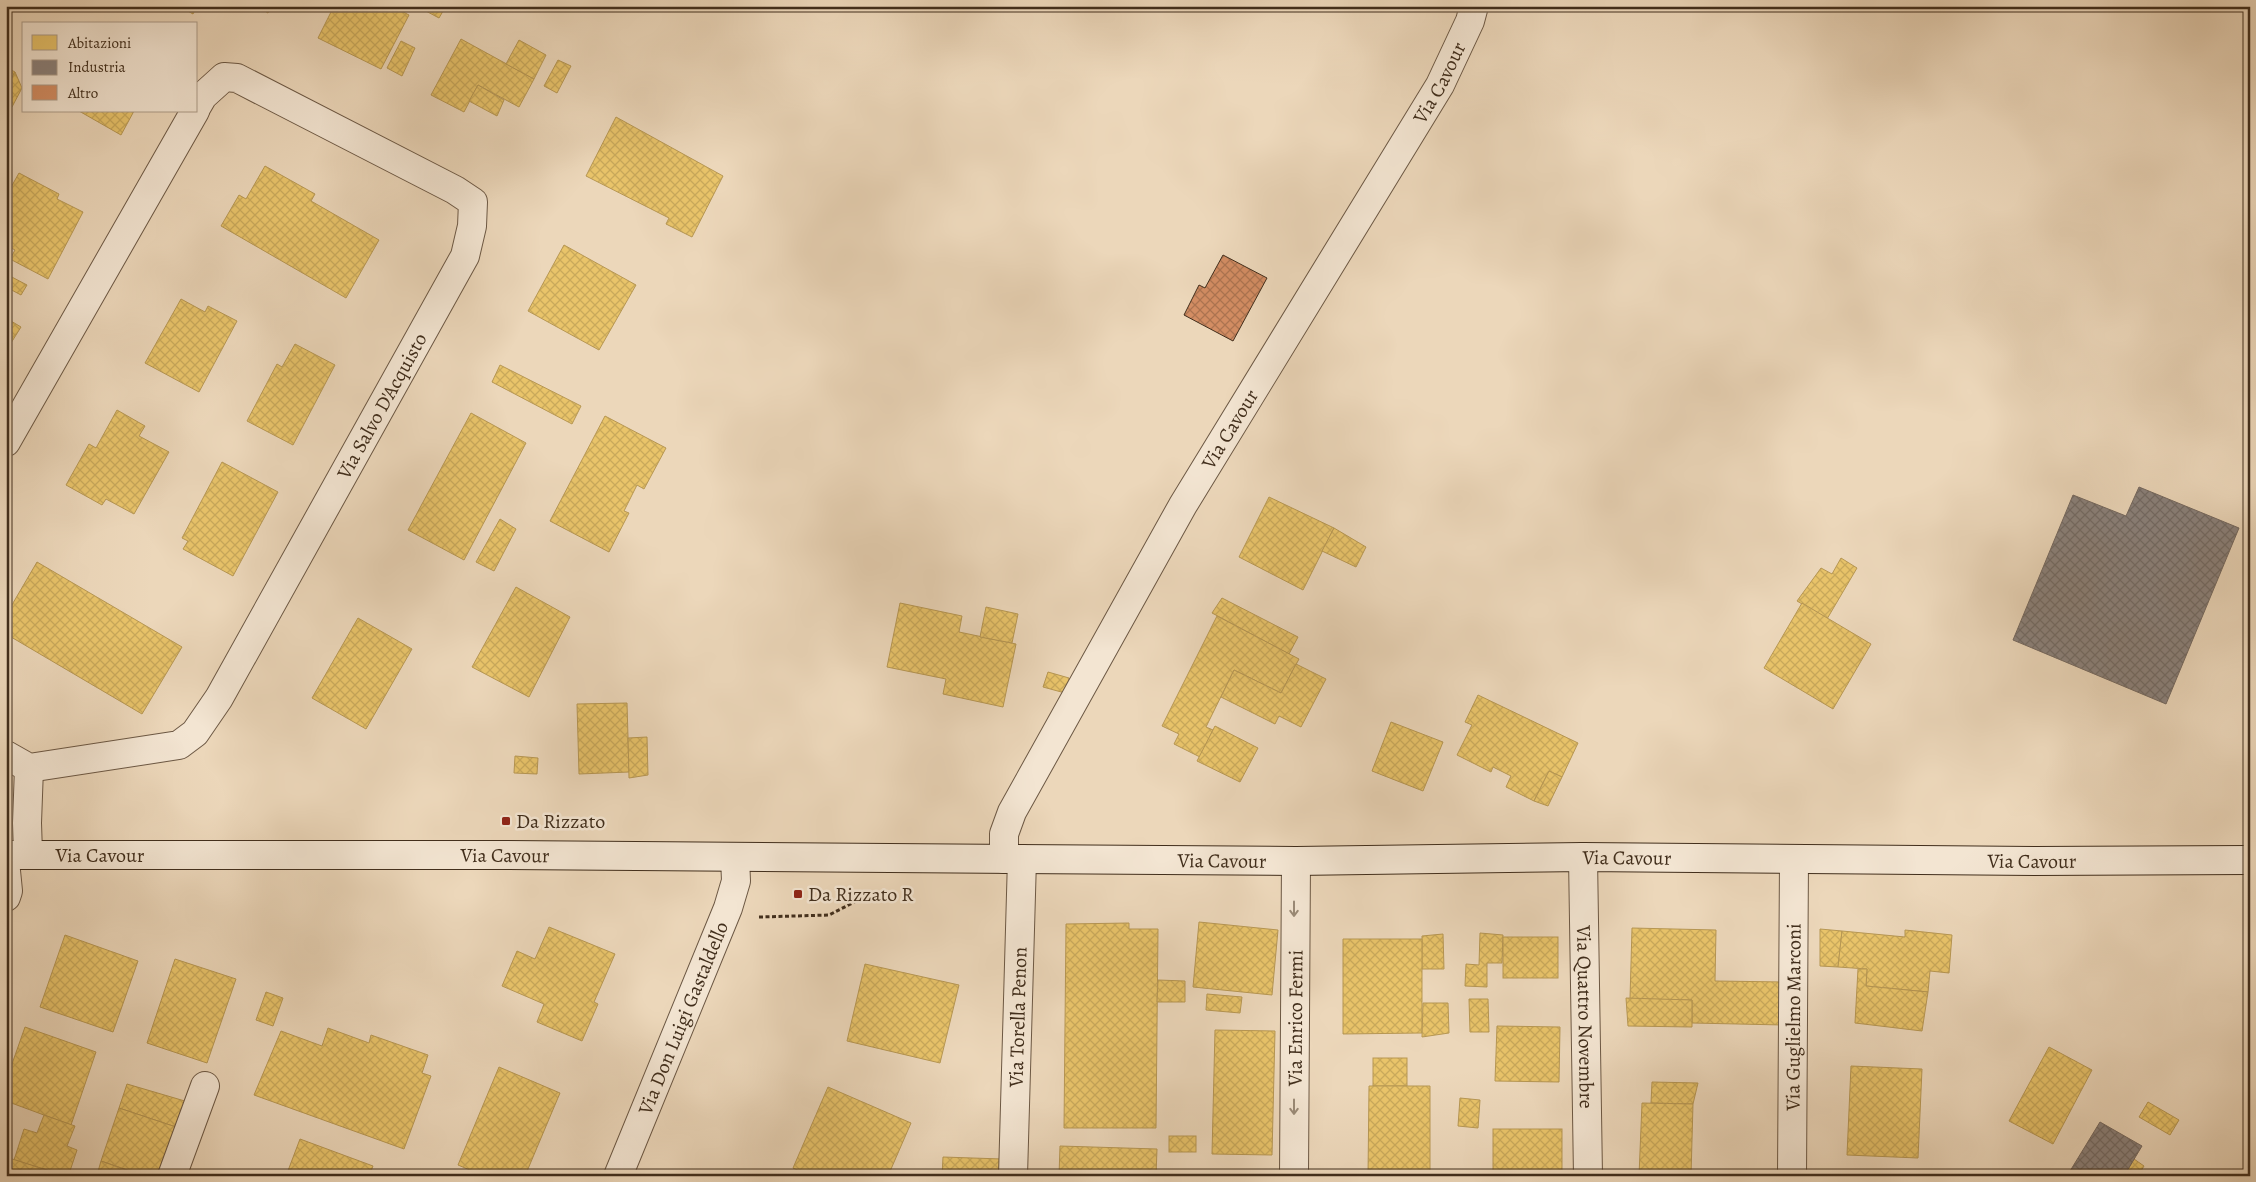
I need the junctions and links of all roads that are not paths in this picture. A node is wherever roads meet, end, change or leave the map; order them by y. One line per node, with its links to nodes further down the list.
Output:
1 (1474, 6): 10 (street, Via Cavour)
2 (198, 105): 6 (street, Via Salvo D'Acquisto)
3 (194, 112): 4 (street, Via Salvo D'Acquisto)
4 (6, 442)
5 (6, 754): 6 (street)
6 (29, 768): 7 (street)
7 (17, 854): 8 (street, Via Cavour)
8 (735, 857): 10 (street, Via Cavour); 18 (street, Via Don Luigi Gastaldello)
9 (1583, 857): 11 (street, Via Cavour); 13 (street, Via Cavour); 21 (street, Via Quattro Novembre)
10 (1013, 859): 13 (street, Via Cavour); 19 (street, Via Torella Penon)
11 (1794, 860): 12 (street, Via Cavour); 22 (street, Via Guglielmo Marconi)
12 (2250, 860)
13 (1296, 861): 20 (street, Via Enrico Fermi, one-way to 20)
14 (6, 871): 15 (street)
15 (6, 896)
16 (205, 1086): 17 (street)
17 (172, 1176)
18 (618, 1176)
19 (1013, 1176)
20 (1294, 1176)
21 (1588, 1176)
22 (1792, 1176)

